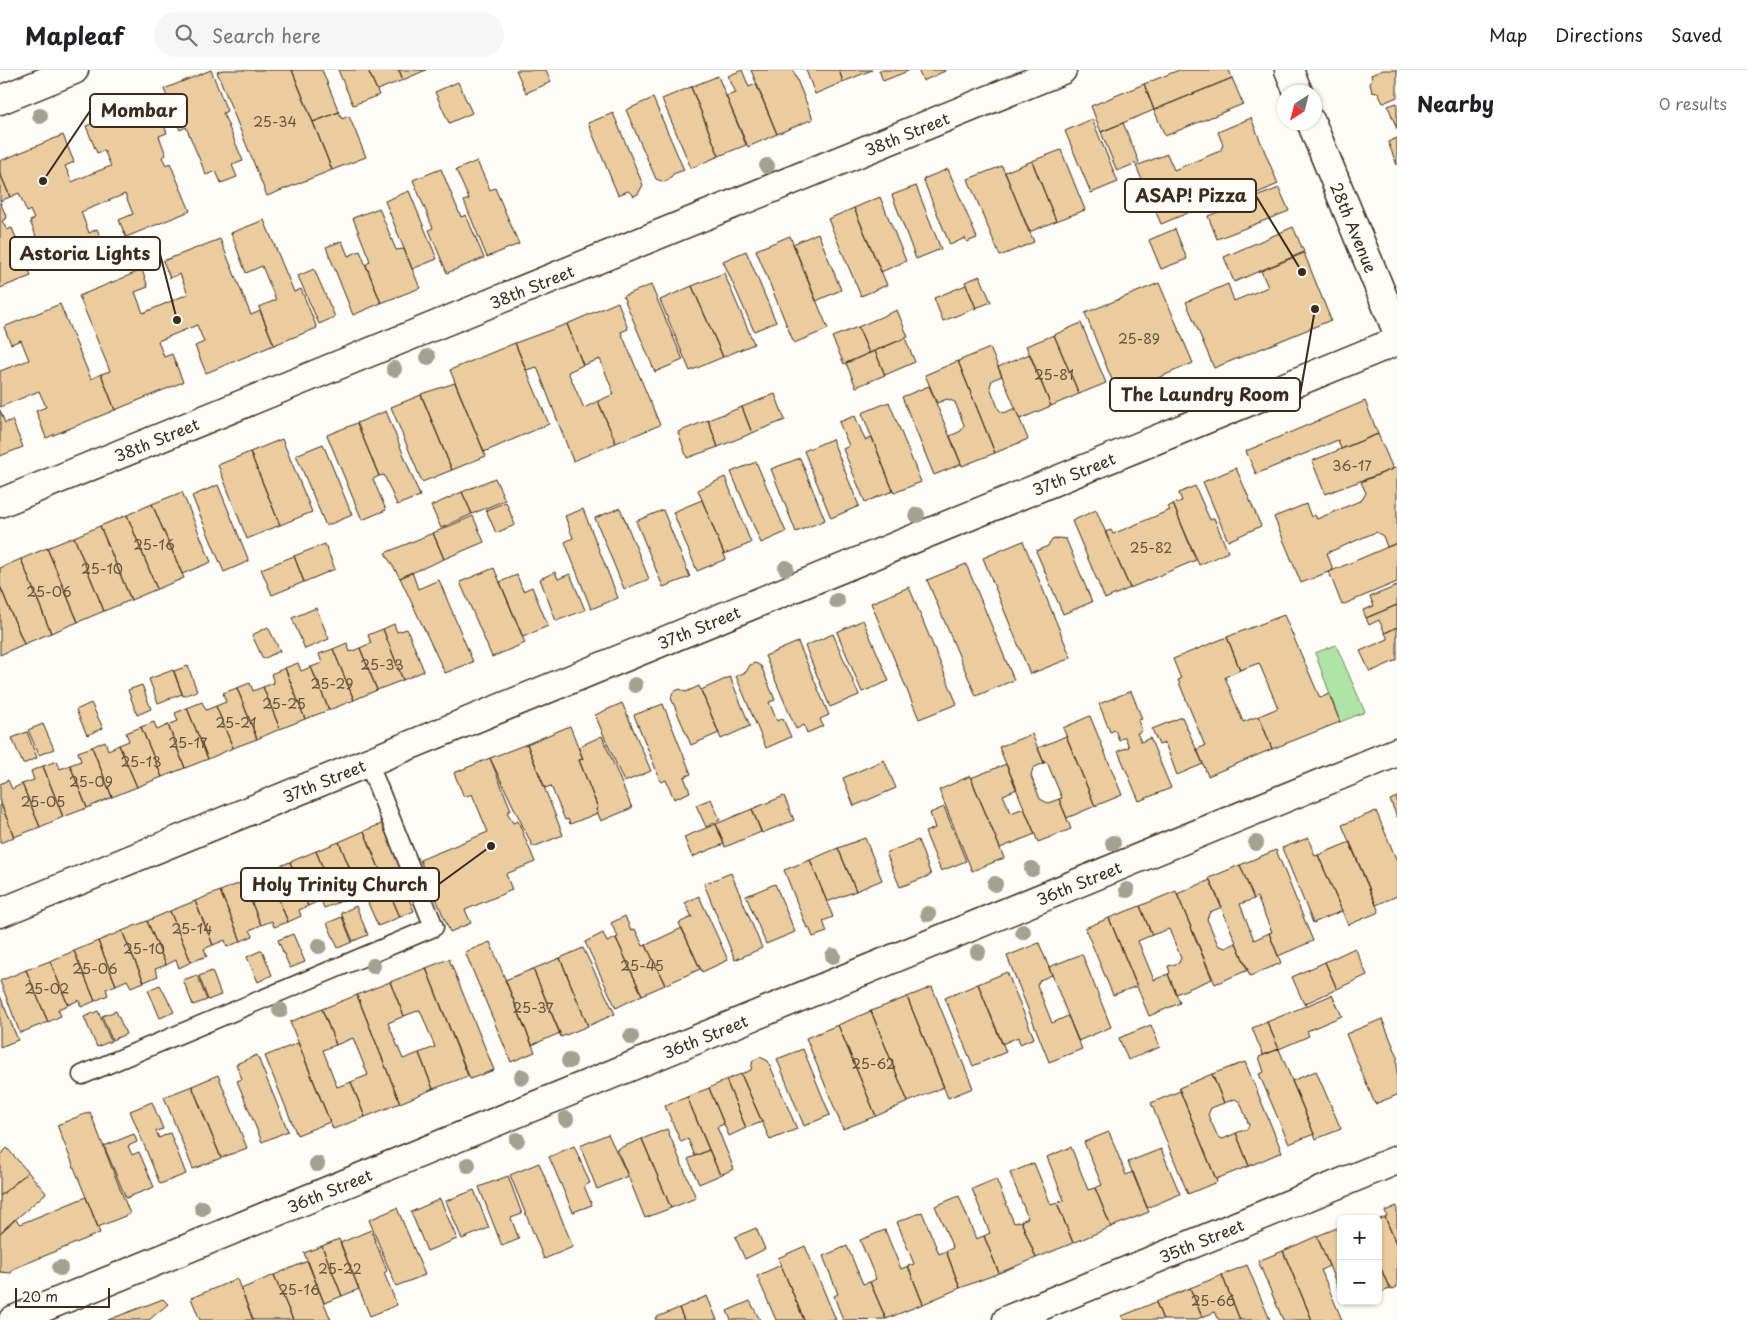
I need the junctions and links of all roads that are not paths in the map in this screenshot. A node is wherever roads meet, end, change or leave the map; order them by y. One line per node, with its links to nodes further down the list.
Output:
1 (74, 70): 5 (street)
2 (1062, 70): 9 (street, 38th Street)
3 (1289, 70): 4 (street)
4 (1295, 85)
5 (0, 100)
6 (1314, 130): 7 (street, 28th Avenue)
7 (1397, 331)
8 (1397, 341): 11 (street, 37th Street)
9 (0, 504)
10 (1397, 752): 15 (street, 36th Street)
11 (368, 762): 12 (street, 37th Street); 13 (lane)
12 (0, 913)
13 (82, 1075)
14 (1397, 1160): 16 (street, 35th Street)
15 (13, 1320)
16 (1007, 1320)

